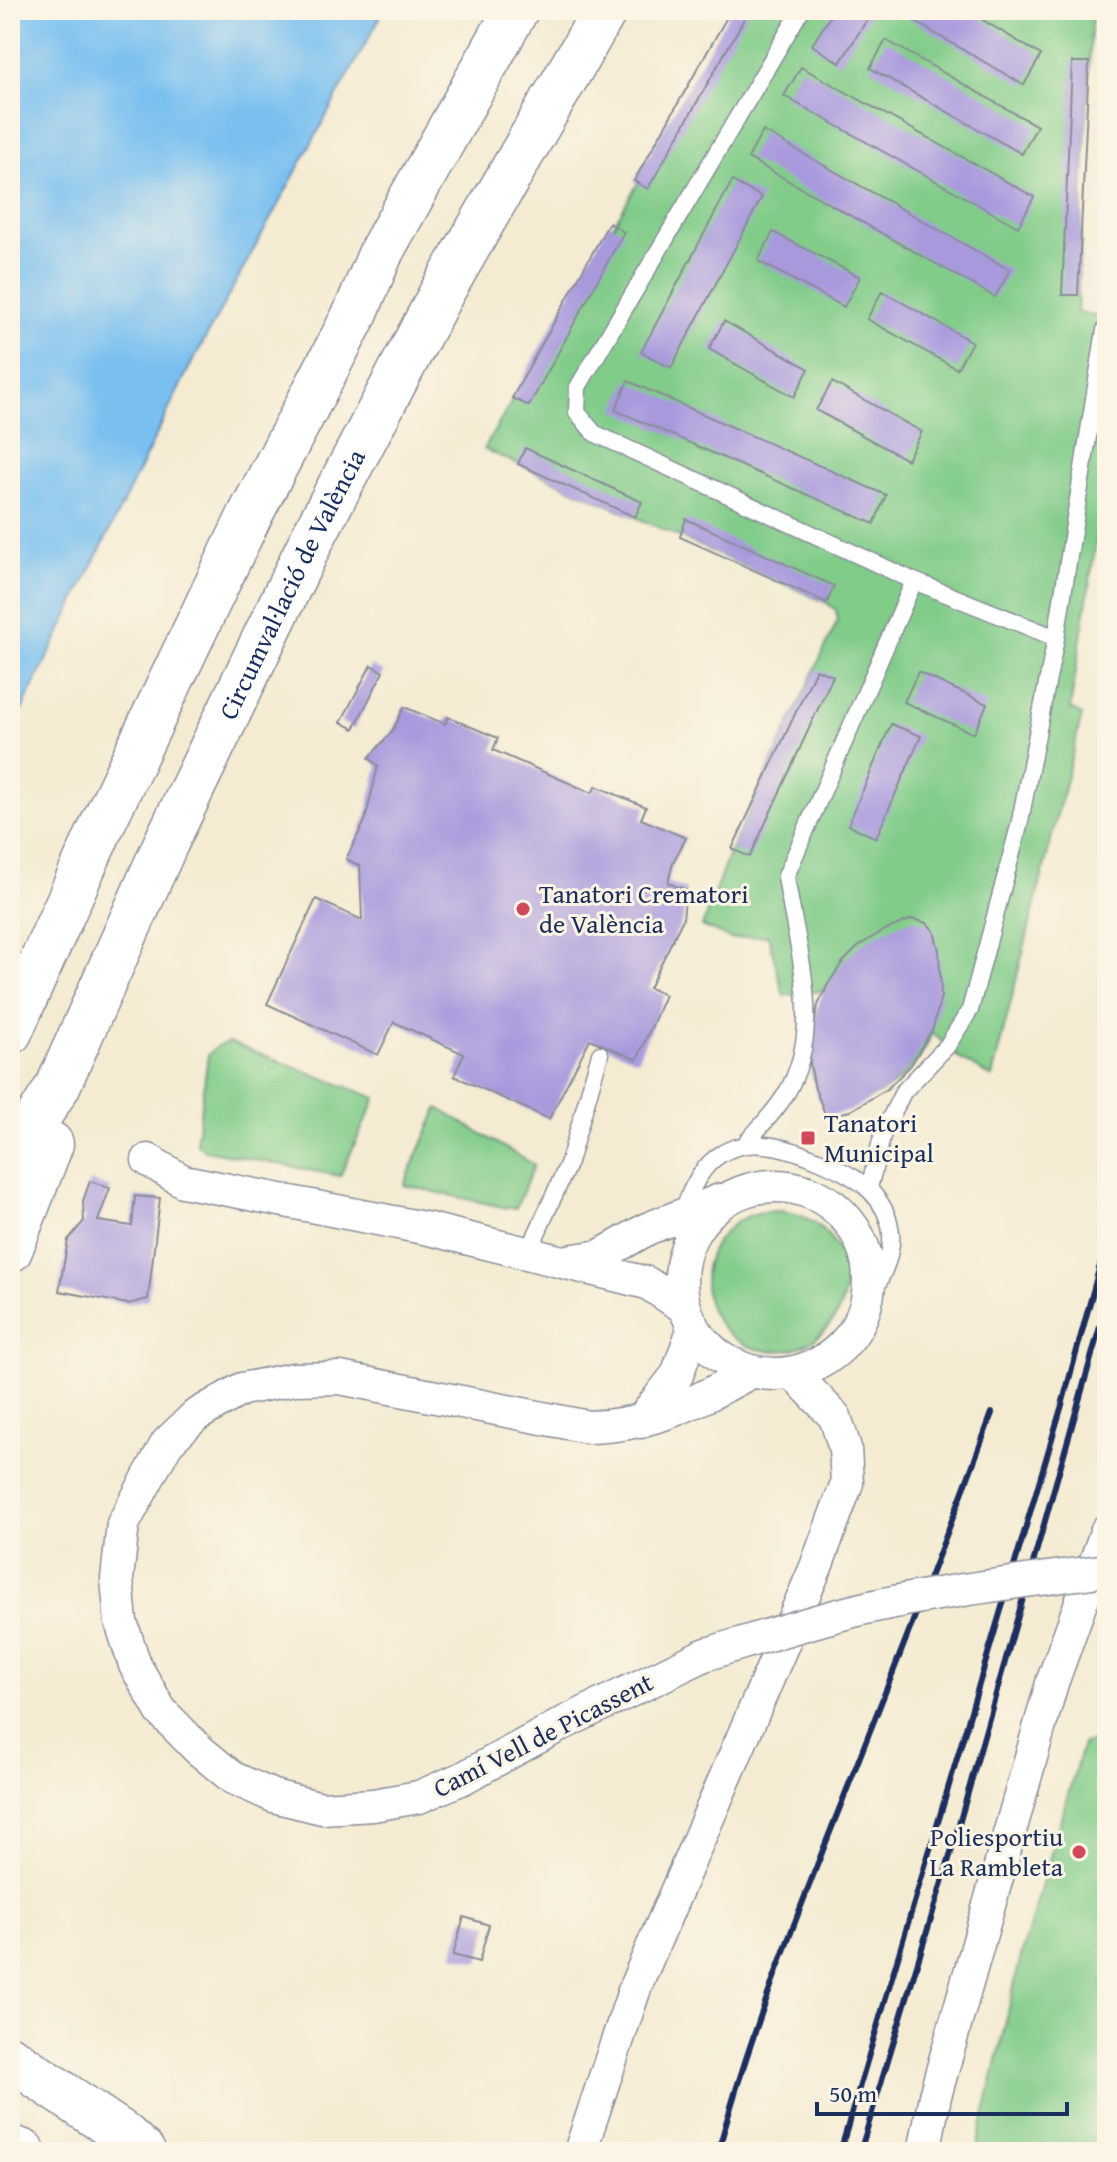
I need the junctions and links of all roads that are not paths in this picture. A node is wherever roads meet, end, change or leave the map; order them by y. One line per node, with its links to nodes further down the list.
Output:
1 (516, 10): 5 (highway)
2 (548, 10): 5 (highway)
3 (605, 10): 11 (highway, Circumval·lació de València)
4 (801, 10): 7 (lane)
5 (355, 314): 9 (highway)
6 (1105, 330): 8 (lane)
7 (914, 581): 8 (lane); 12 (lane)
8 (1056, 638): 15 (lane)
9 (10, 1032)
10 (600, 1054): 19 (lane)
11 (58, 1086): 14 (highway, Circumval·lació de València); 18 (highway)
12 (745, 1144): 15 (lane); 17 (lane)
13 (148, 1160): 19 (street)
14 (10, 1176)
15 (869, 1188): 22 (lane)
16 (729, 1198): 17 (street); 20 (street); 22 (street)
17 (684, 1212): 20 (lane); 21 (street)
18 (10, 1250)
19 (528, 1253): 21 (street)
20 (684, 1255): 23 (street)
21 (561, 1262): 23 (street)
22 (865, 1309): 25 (street)
23 (689, 1318): 24 (street); 26 (street)
24 (751, 1372): 25 (street); 26 (street, Camí Vell de Picassent)
25 (793, 1373): 33 (street)
26 (640, 1422): 28 (street, Camí Vell de Picassent, bridge)
27 (1107, 1530): 34 (street)
28 (1107, 1570)
29 (10, 2058): 32 (highway)
30 (10, 2147): 31 (highway)
31 (23, 2152)
32 (143, 2152)
33 (580, 2152)
34 (924, 2152)

